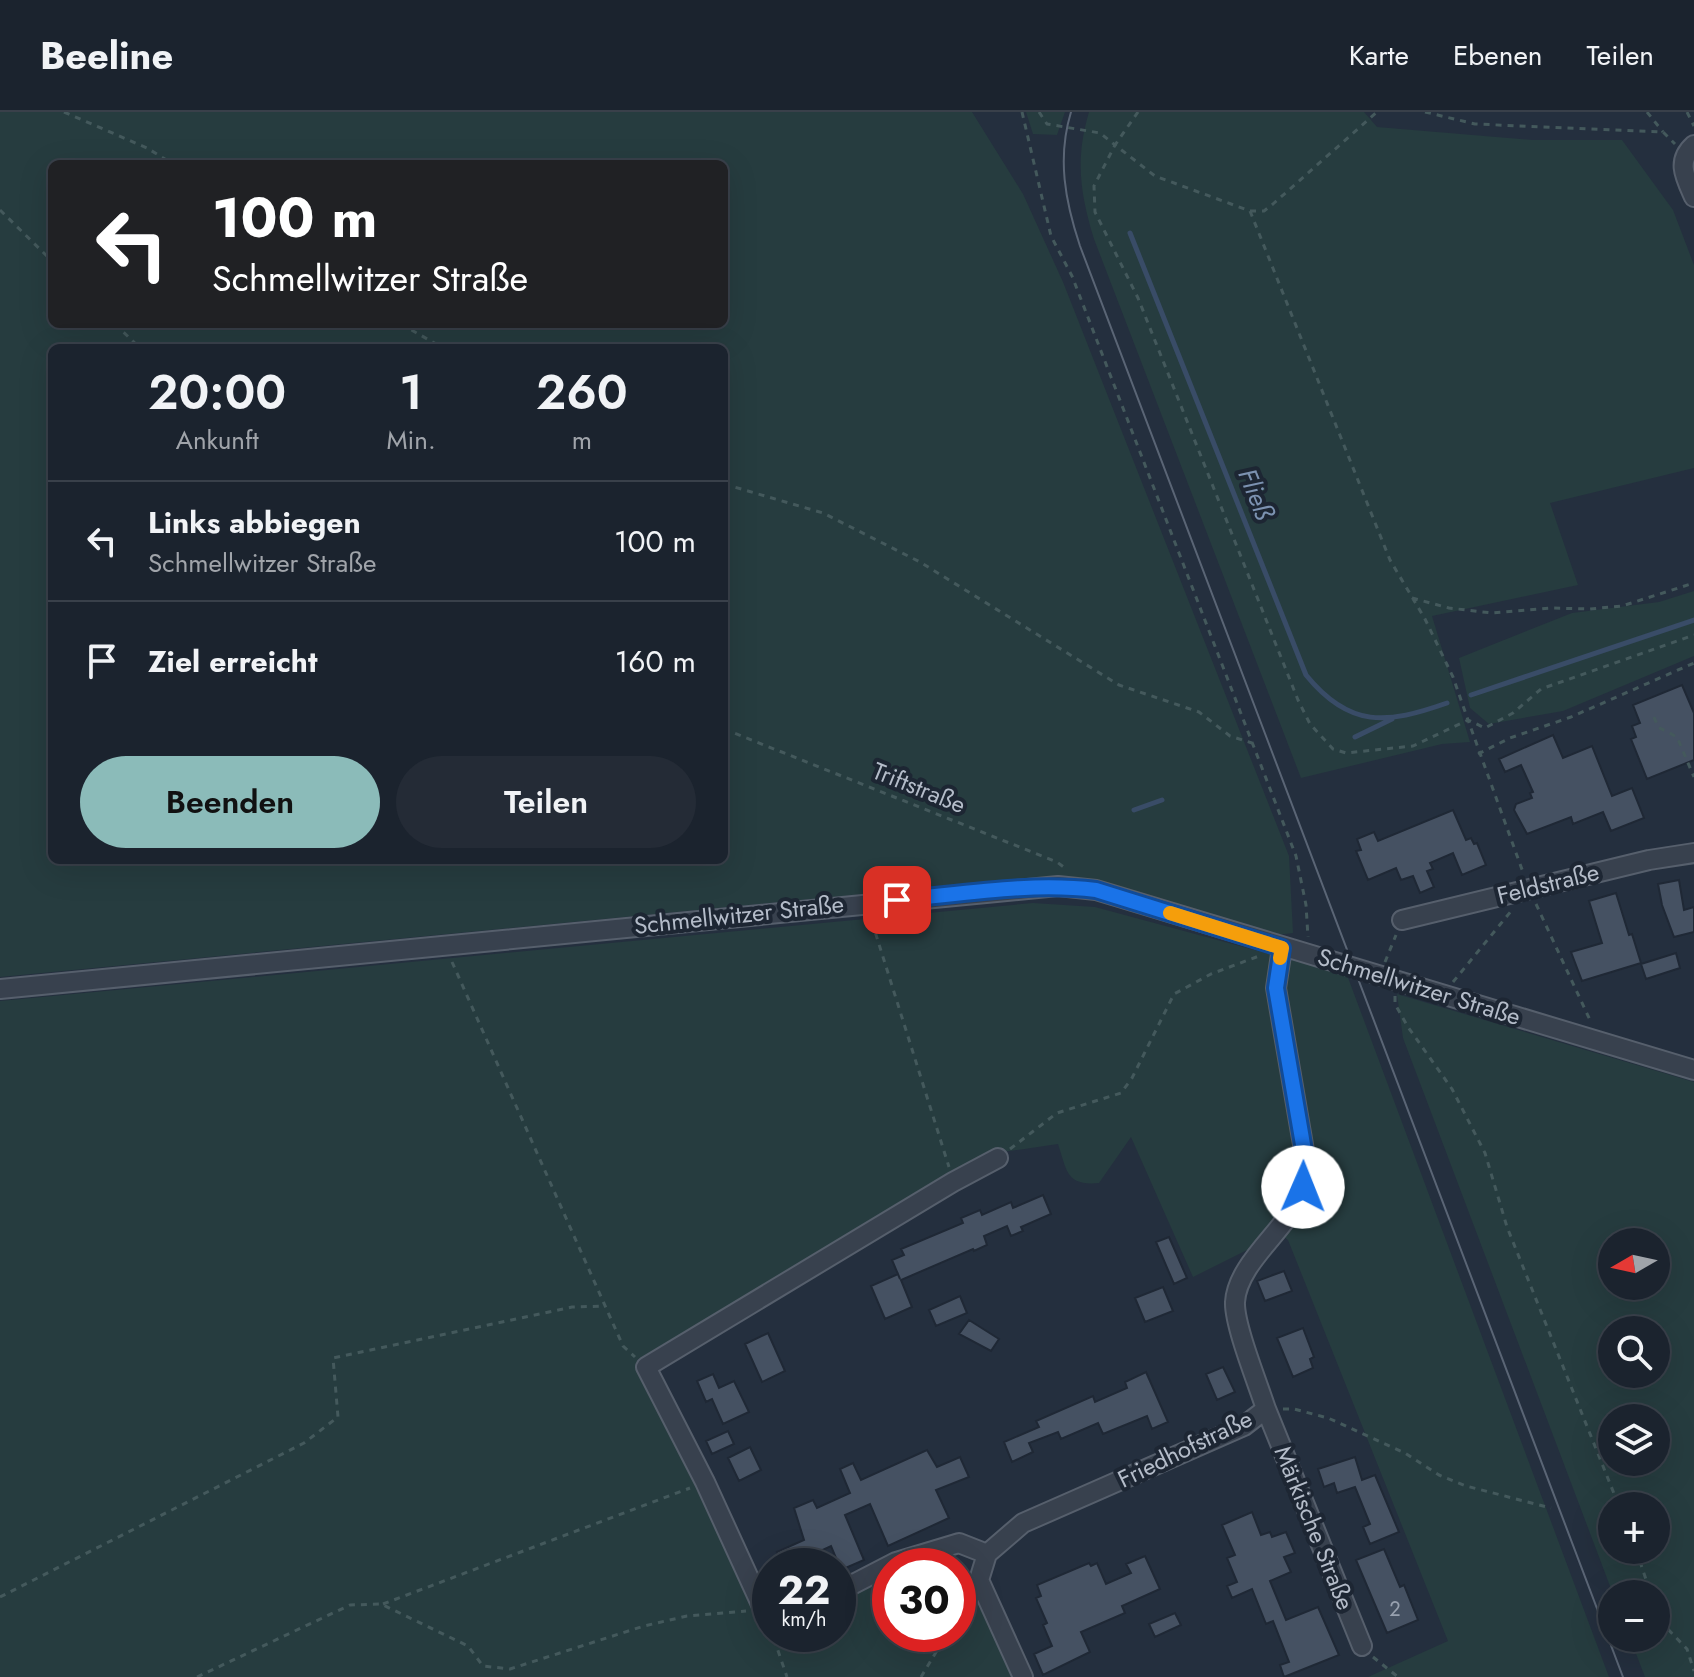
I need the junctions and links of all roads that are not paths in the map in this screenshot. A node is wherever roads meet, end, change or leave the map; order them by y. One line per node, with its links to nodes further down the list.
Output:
1 (1689, 149): 2 (street)
2 (1694, 197)
3 (1694, 853): 4 (street, Feldstraße)
4 (1402, 920)
5 (1282, 948): 6 (street, Schmellwitzer Straße); 7 (street, Schmellwitzer Straße); 9 (street, Friedhofstraße)
6 (0, 989)
7 (1694, 1070)
8 (998, 1158): 12 (street)
9 (1266, 1409): 10 (street, Friedhofstraße); 13 (street, Märkische Straße)
10 (987, 1554): 11 (street); 14 (street)
11 (856, 1583)
12 (752, 1584)
13 (1362, 1646)
14 (1023, 1677)

